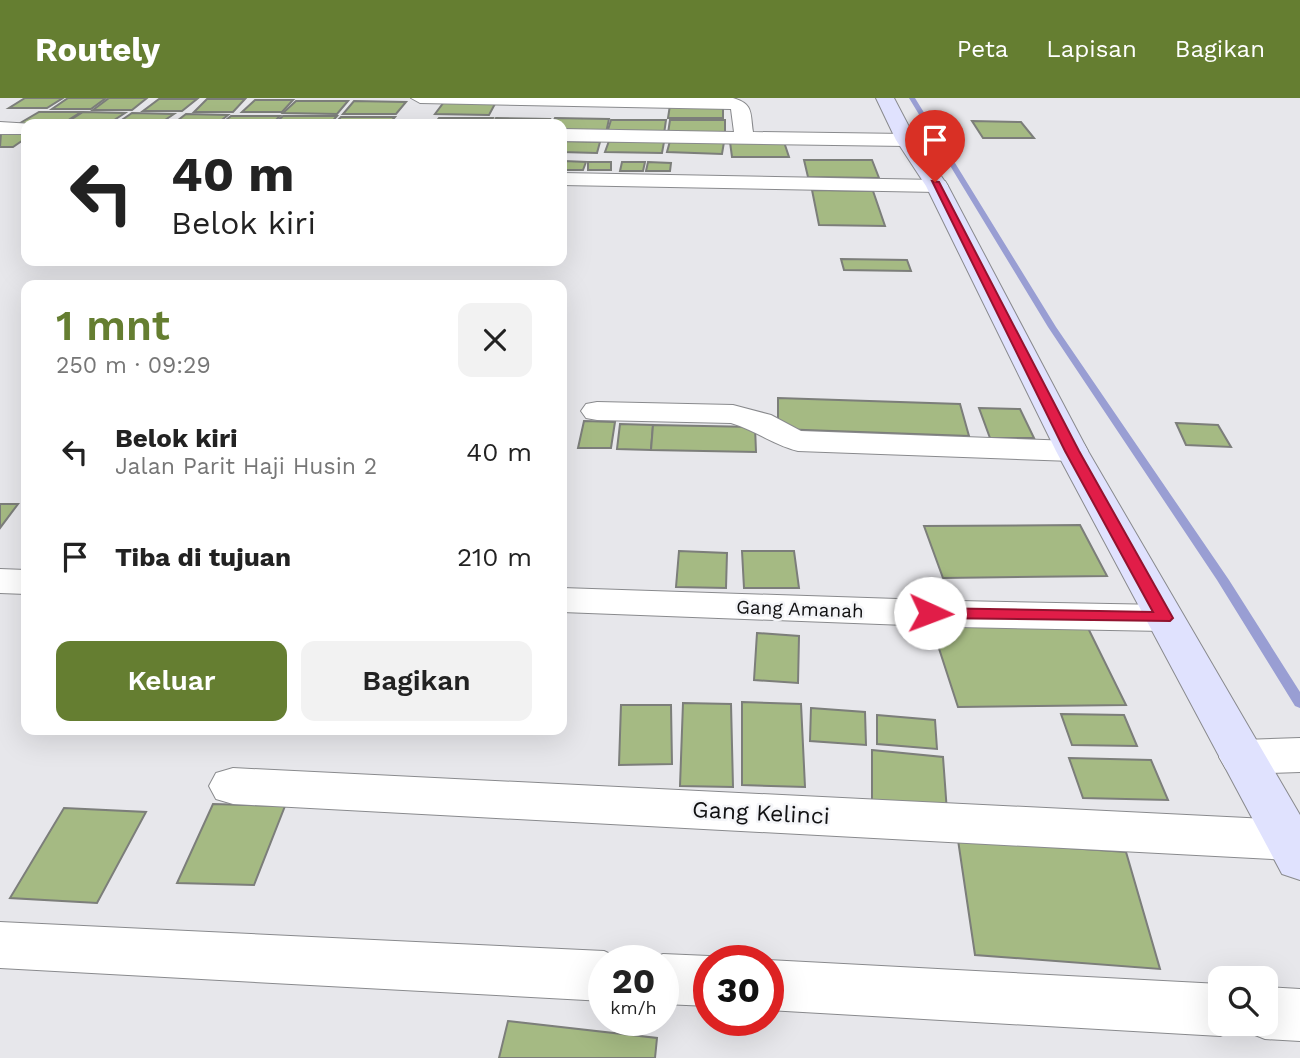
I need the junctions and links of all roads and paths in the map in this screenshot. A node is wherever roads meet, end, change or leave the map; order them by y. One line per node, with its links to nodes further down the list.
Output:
1 (420, 98): 3 (street); 7 (street)
2 (885, 98): 8 (street)
3 (408, 116)
4 (0, 128): 5 (street)
5 (21, 128)
6 (567, 135): 7 (street)
7 (744, 138): 8 (street)
8 (906, 140): 10 (street)
9 (567, 179): 10 (street)
10 (937, 186): 12 (street)
11 (597, 411): 12 (street)
12 (1072, 451): 16 (street)
13 (0, 581): 14 (street)
14 (21, 582)
15 (567, 600): 16 (street, Gang Amanah)
16 (1164, 618): 18 (street)
17 (1300, 755): 18 (street)
18 (1242, 757): 20 (street)
19 (233, 786): 20 (street, Gang Kelinci)
20 (1294, 850)
21 (0, 945): 22 (street)
22 (588, 975)
23 (784, 986): 24 (street)
24 (1208, 1009)
25 (1278, 1014): 26 (street)
26 (1300, 1015)

